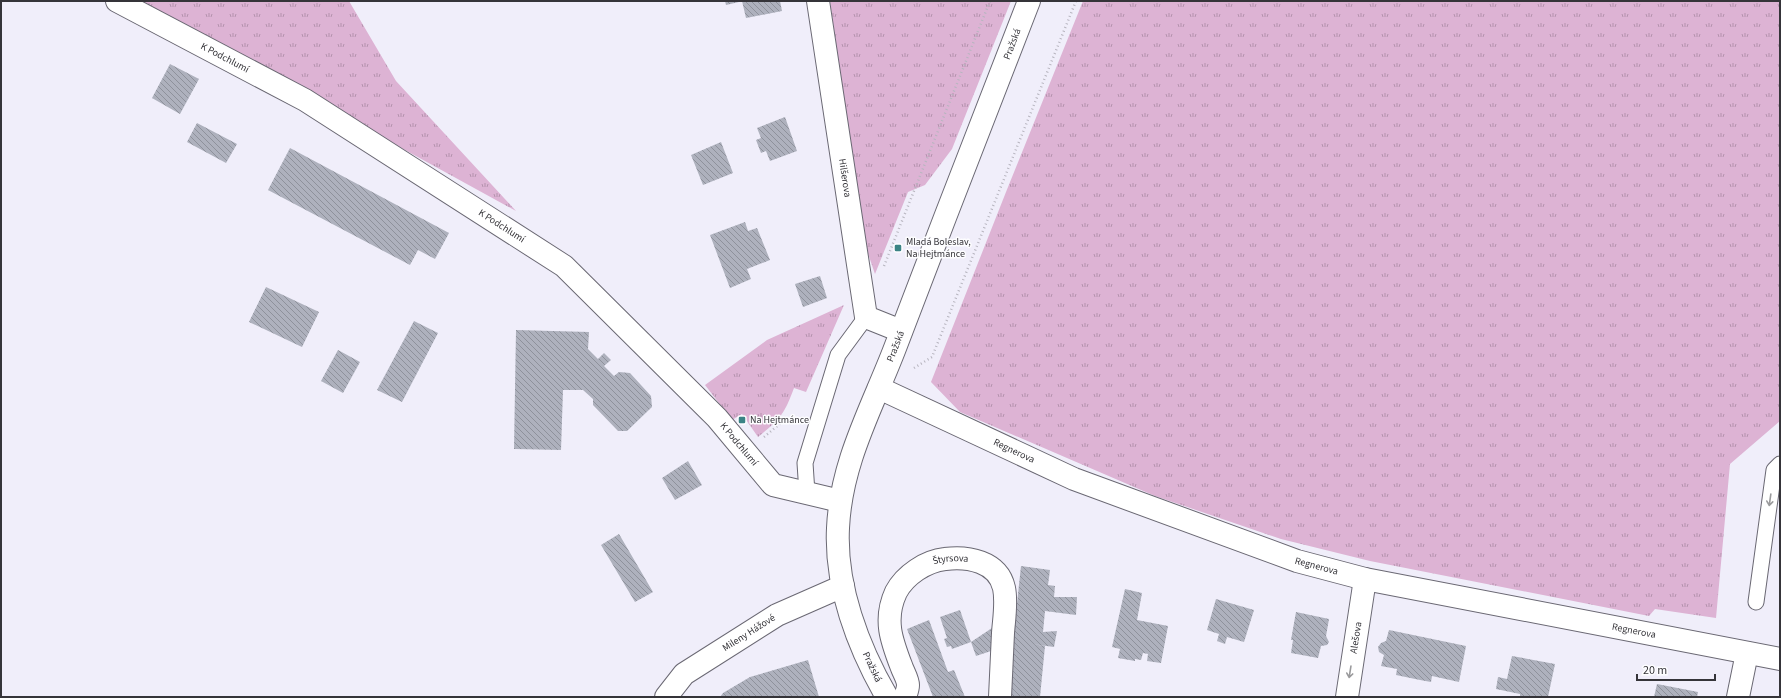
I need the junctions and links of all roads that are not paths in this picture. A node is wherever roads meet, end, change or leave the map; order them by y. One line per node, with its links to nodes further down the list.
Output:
1 (117, 1): 8 (street, K Podchlumí)
2 (818, 1): 4 (street, Hilšerova)
3 (1029, 1): 5 (street, Pražská)
4 (866, 317): 5 (street); 8 (lane)
5 (901, 330): 6 (street, Pražská)
6 (879, 388): 9 (street, Pražská); 10 (street, Regnerova)
7 (1780, 464): 12 (lane, one-way to 12)
8 (806, 493): 9 (street, K Podchlumí)
9 (840, 500): 11 (street, Pražská)
10 (1366, 579): 13 (street, Regnerova); 19 (street, Alešova, one-way to 19)
11 (843, 586): 15 (street, Mileny Hážové); 16 (street, Pražská)
12 (1756, 602)
13 (1747, 653): 14 (street, Regnerova); 20 (street)
14 (1780, 660)
15 (666, 697)
16 (887, 697)
17 (905, 697): 18 (street, Štyrsova)
18 (1000, 697)
19 (1347, 697)
20 (1738, 697)

